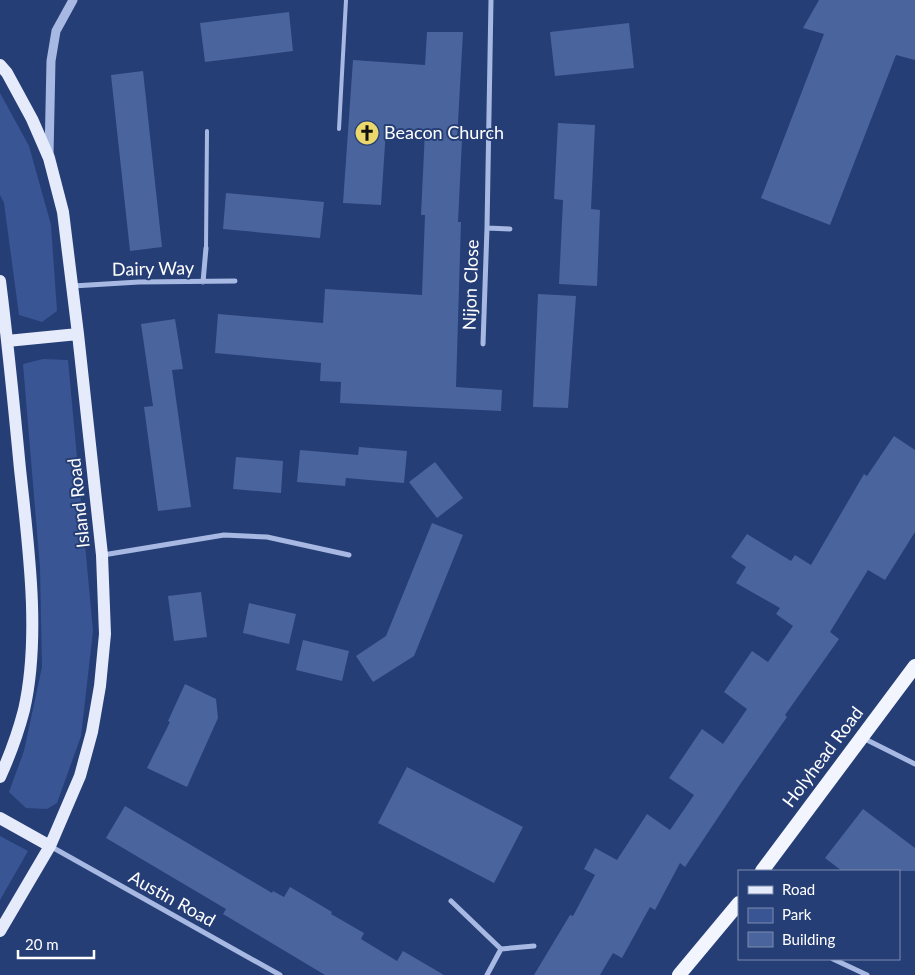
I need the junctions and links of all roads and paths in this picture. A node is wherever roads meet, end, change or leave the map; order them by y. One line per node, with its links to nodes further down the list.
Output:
1 (73, 0): 7 (street)
2 (346, 0): 5 (lane)
3 (491, 0): 8 (street, Nijon Close)
4 (0, 65): 7 (main road, Island Road)
5 (339, 129)
6 (207, 131): 10 (lane)
7 (49, 158): 14 (main road, Island Road)
8 (487, 228): 9 (street, Nijon Close); 17 (street, Nijon Close)
9 (510, 229)
10 (206, 248): 13 (street)
11 (0, 281): 16 (main road)
12 (235, 281): 13 (street, Dairy Way)
13 (203, 282): 14 (street, Dairy Way)
14 (73, 286): 15 (main road, Island Road)
15 (78, 334): 16 (main road); 18 (main road, Island Road)
16 (7, 340): 23 (main road)
17 (483, 344)
18 (102, 555): 19 (street); 25 (main road, Island Road)
19 (348, 555)
20 (915, 666): 21 (highway, Holyhead Road)
21 (861, 736): 22 (street); 26 (highway, Holyhead Road)
22 (915, 764)
23 (0, 777)
24 (0, 818): 25 (main road)
25 (50, 846): 29 (main road, Island Road); 33 (street, Austin Road)
26 (763, 870)
27 (451, 902): 31 (street)
28 (737, 907): 35 (highway)
29 (0, 931)
30 (534, 946): 31 (street)
31 (501, 949): 34 (street)
32 (835, 960): 36 (street)
33 (280, 975)
34 (487, 975)
35 (679, 975)
36 (867, 975)

